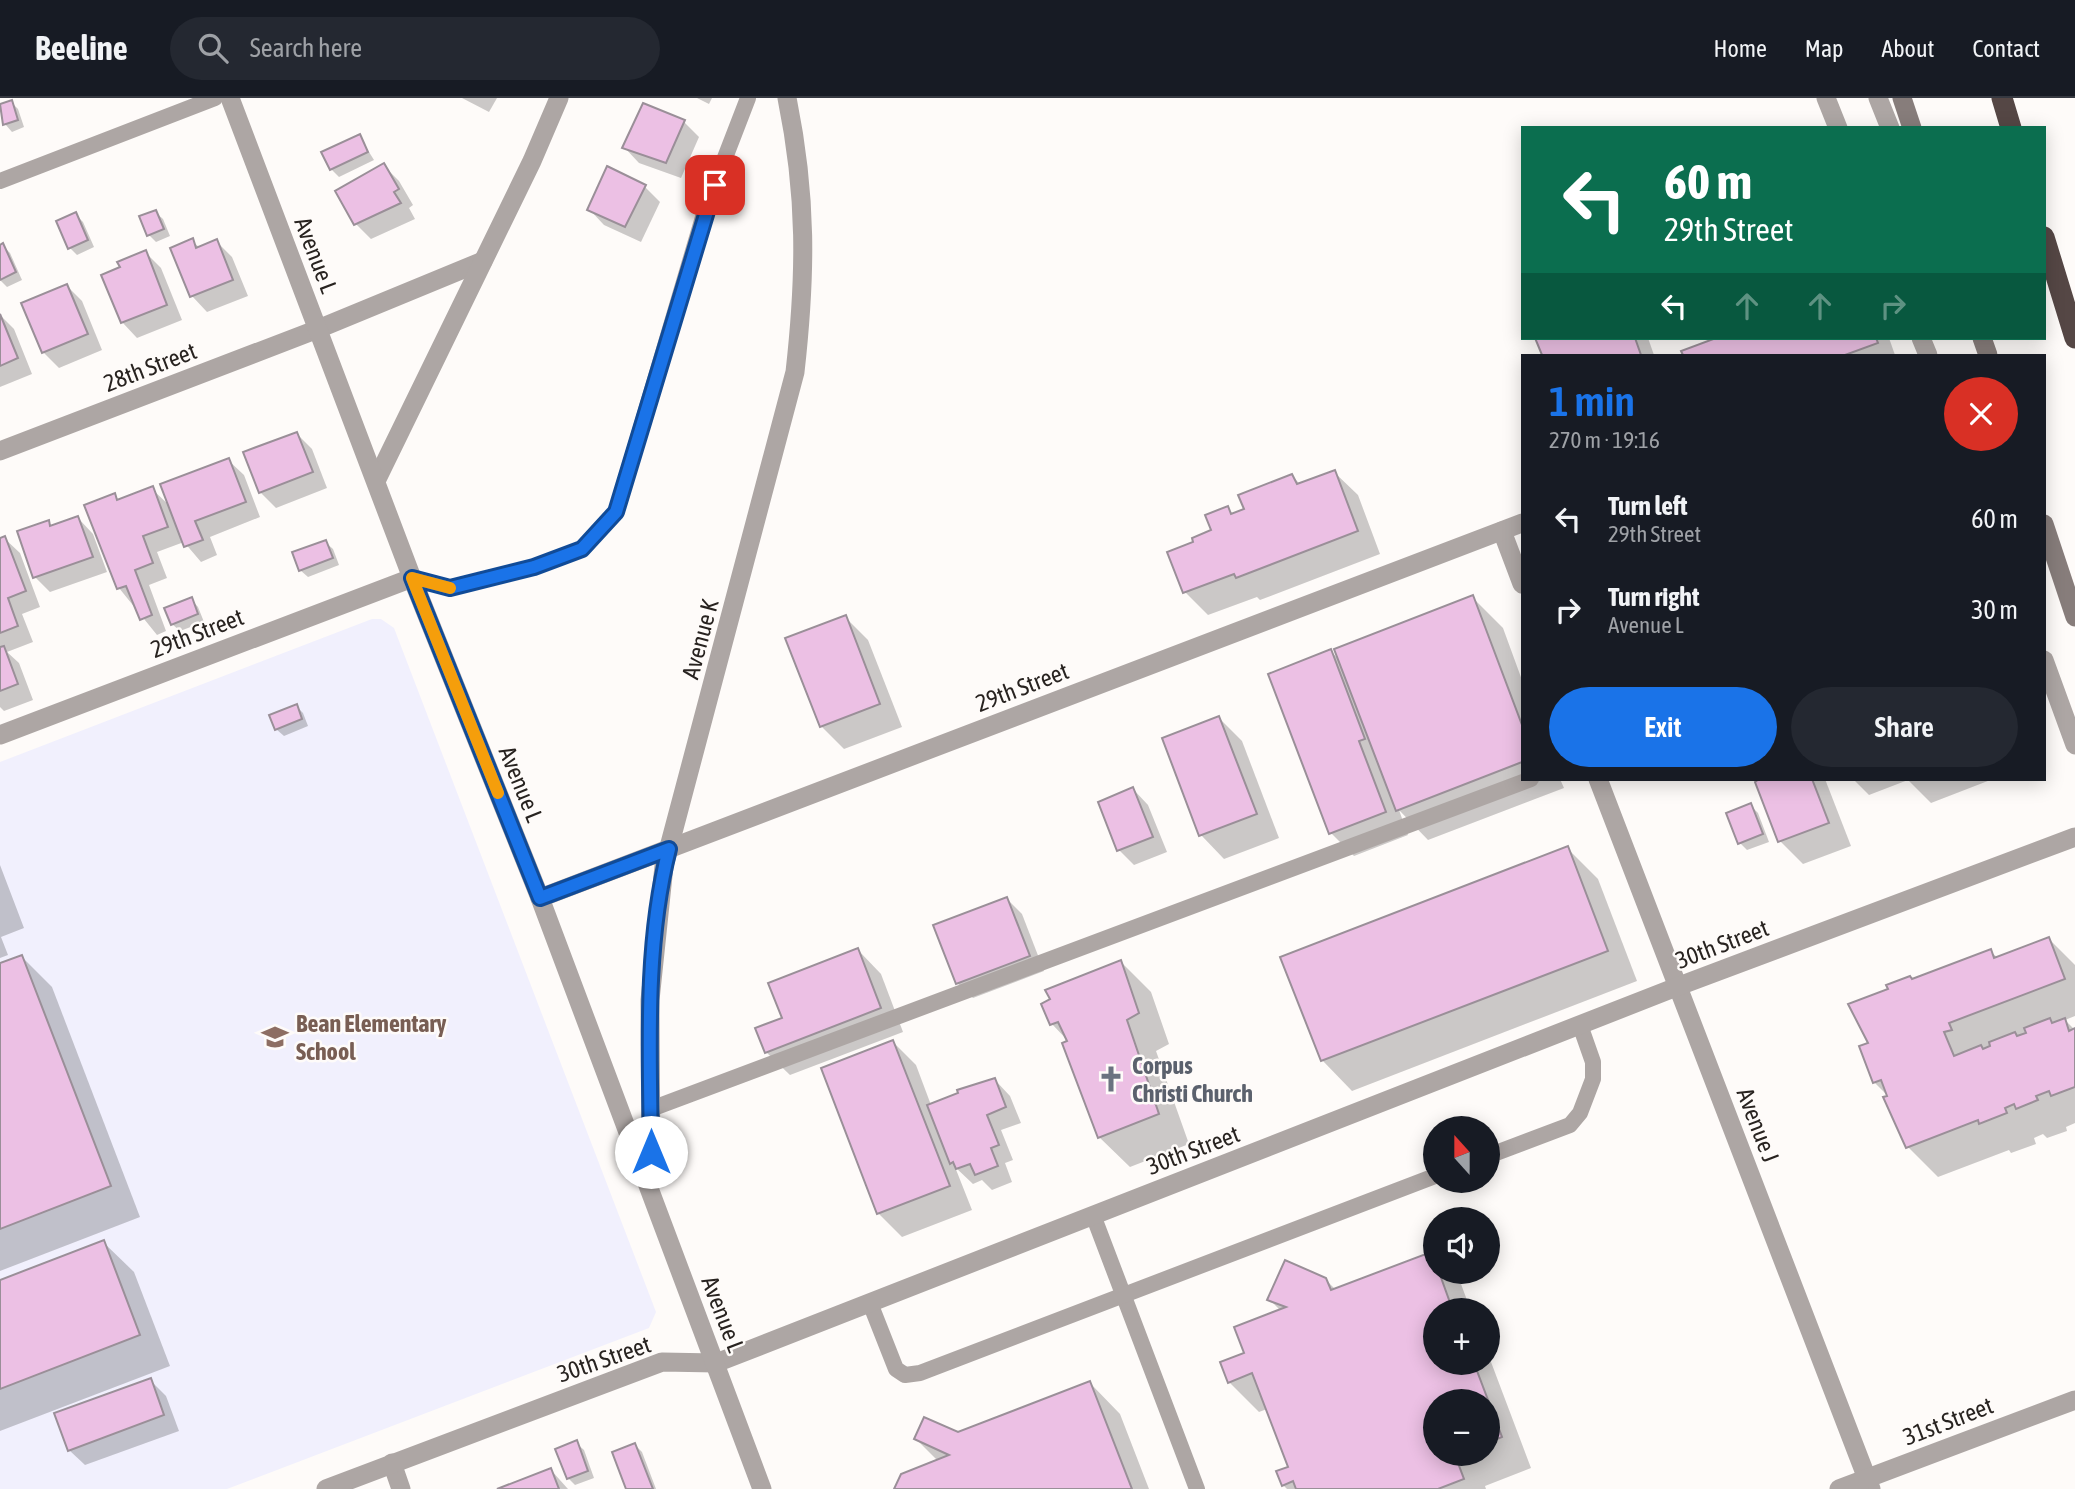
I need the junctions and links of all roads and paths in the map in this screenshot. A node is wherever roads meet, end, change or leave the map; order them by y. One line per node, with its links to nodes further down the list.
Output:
1 (215, 98): 14 (lane)
2 (230, 98): 17 (street, Avenue L)
3 (559, 98): 16 (street)
4 (748, 98): 25 (lane)
5 (787, 98): 35 (street, Avenue K)
6 (1826, 98): 10 (street)
7 (1878, 98): 11 (street)
8 (1902, 98): 12 (main road)
9 (2002, 98): 13 (highway)
10 (1837, 126)
11 (1889, 126)
12 (1911, 126)
13 (2010, 126)
14 (0, 181)
15 (2046, 244): 18 (highway)
16 (483, 261): 17 (street); 20 (street)
17 (318, 329): 19 (street, 28th Street); 20 (street, Avenue L)
18 (2075, 338)
19 (0, 451)
20 (376, 481): 25 (street, Avenue L)
21 (1521, 523): 23 (street, 29th Street)
22 (2046, 530): 27 (main road)
23 (1502, 531): 26 (street); 35 (street, 29th Street)
24 (2046, 544): 28 (street)
25 (412, 578): 30 (street, 29th Street); 36 (street, Avenue L)
26 (1521, 581)
27 (2075, 617)
28 (2075, 627)
29 (2046, 665): 31 (street)
30 (0, 735)
31 (2075, 745)
32 (1526, 781): 39 (lane)
33 (1599, 781): 37 (street, Avenue J)
34 (2075, 837): 37 (street, 30th Street)
35 (669, 849): 36 (street, 29th Street); 39 (street, Avenue K)
36 (540, 898): 42 (street, Avenue L)
37 (1679, 986): 38 (street, 30th Street); 49 (street, Avenue J)
38 (1580, 1025): 40 (lane); 43 (street, 30th Street)
39 (651, 1109): 42 (street, Avenue K)
40 (1500, 1151)
41 (1423, 1182): 44 (lane)
42 (652, 1195): 46 (street, Avenue L)
43 (1093, 1215): 44 (lane); 45 (street, 30th Street)
44 (1123, 1295): 45 (lane); 53 (lane)
45 (870, 1303): 46 (street, 30th Street)
46 (716, 1363): 48 (street, 30th Street); 52 (street, Avenue L)
47 (2075, 1400): 49 (street, 31st Street)
48 (392, 1464): 50 (street, 30th Street); 51 (street)
49 (1869, 1484): 54 (street, 31st Street)
50 (326, 1489)
51 (401, 1489)
52 (762, 1489)
53 (1198, 1489)
54 (1839, 1489)

